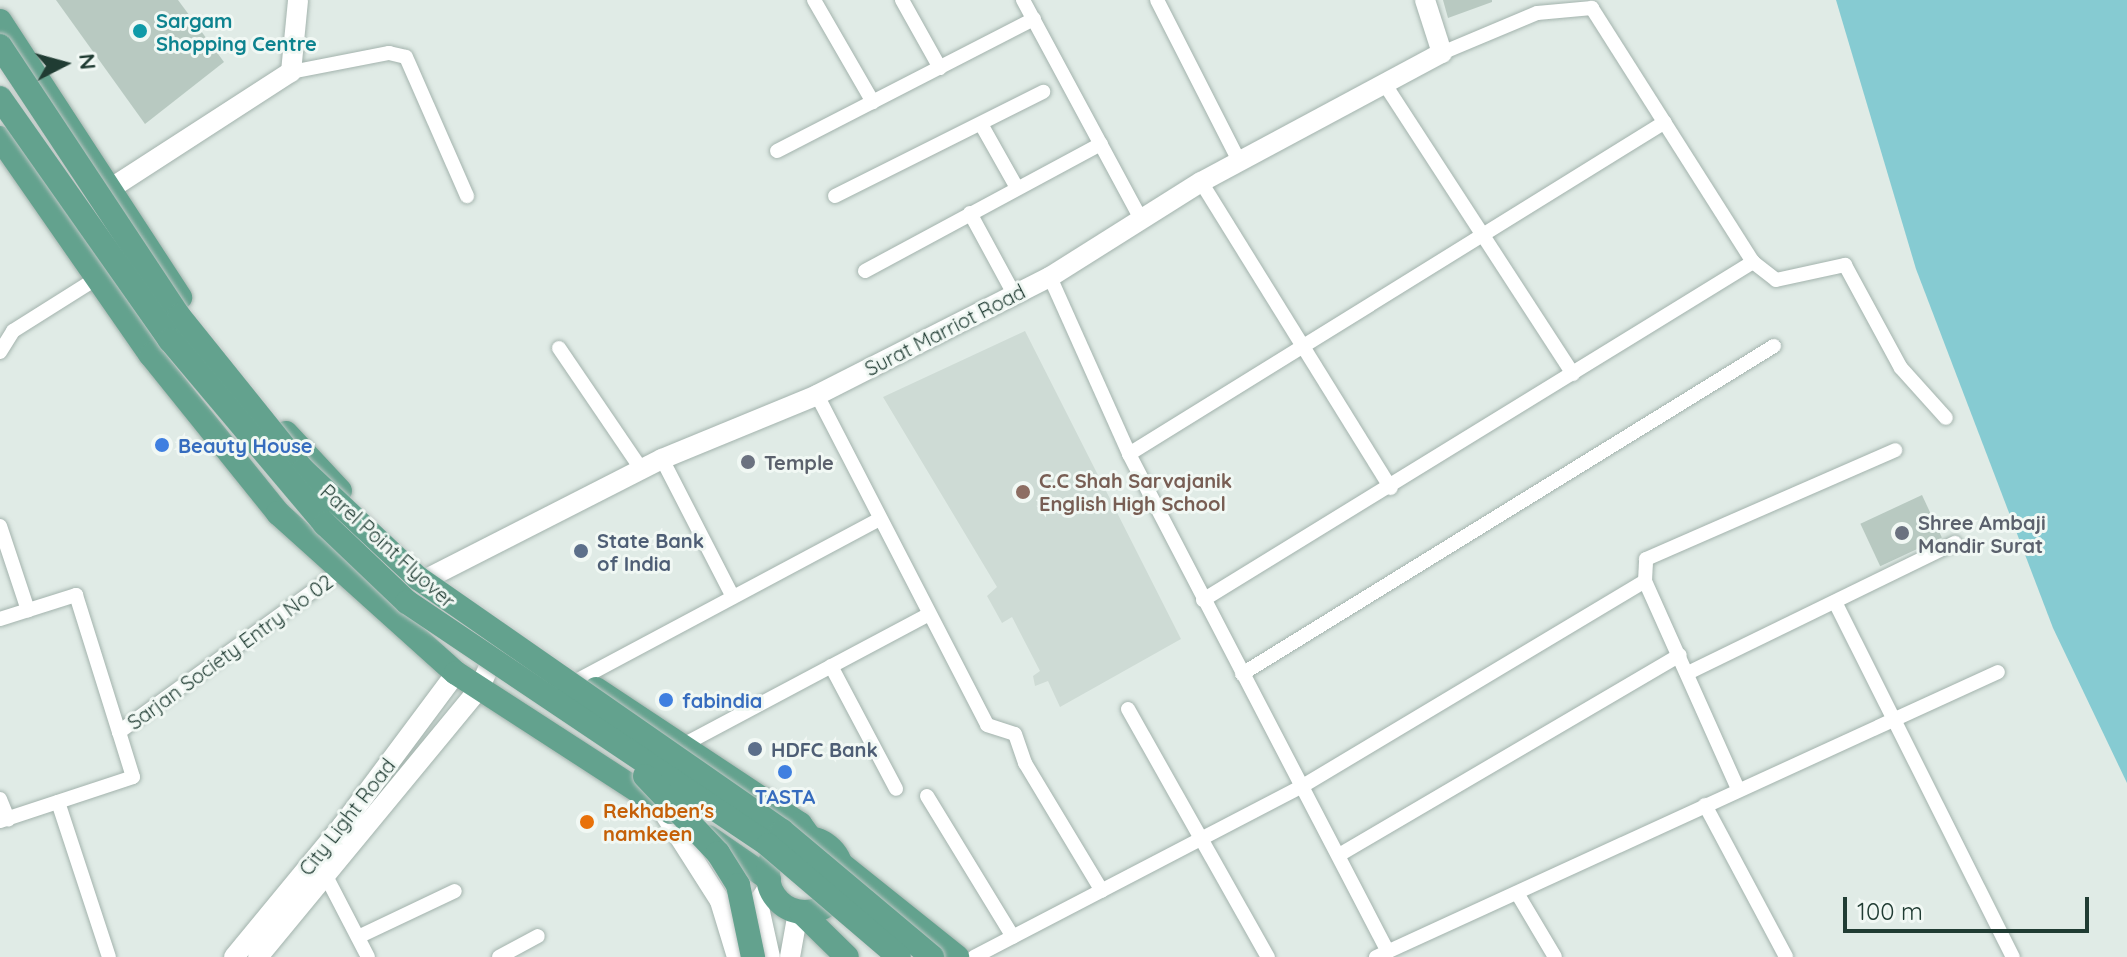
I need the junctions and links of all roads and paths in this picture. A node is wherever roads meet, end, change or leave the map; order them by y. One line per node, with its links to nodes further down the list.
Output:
1 (298, 0): 11 (street)
2 (814, 0): 15 (street)
3 (902, 0): 10 (street)
4 (1023, 0): 7 (street)
5 (1157, 0): 21 (street)
6 (1425, 0): 9 (street)
7 (1034, 19): 10 (street); 19 (street)
8 (3, 38): 23 (main road); 108 (main road, Parel Point Flyover, bridge)
9 (1442, 53): 12 (street, Surat Marriot Road); 16 (street)
10 (940, 68): 15 (street)
11 (291, 72): 23 (street); 25 (street)
12 (1384, 83): 21 (street, Surat Marriot Road); 30 (street)
13 (1043, 92): 17 (street)
14 (0, 98): 73 (main road, Parel Point Flyover, bridge)
15 (873, 102): 20 (street)
16 (1665, 122): 30 (street); 31 (street)
17 (981, 124): 24 (street); 26 (street)
18 (0, 138): 29 (main road)
19 (1101, 144): 24 (street); 28 (street)
20 (777, 151)
21 (1239, 161): 22 (street, Surat Marriot Road)
22 (1201, 182): 28 (street, Surat Marriot Road); 36 (street)
23 (111, 187): 29 (street); 52 (main road)
24 (1017, 188): 27 (street)
25 (467, 196)
26 (835, 196)
27 (970, 213): 32 (street); 35 (street)
28 (1141, 219): 33 (street, Surat Marriot Road)
29 (58, 222): 34 (main road)
30 (1483, 235): 36 (street); 40 (street)
31 (1753, 262): 40 (street); 42 (street)
32 (865, 271)
33 (1050, 277): 35 (street, Surat Marriot Road); 44 (street)
34 (97, 278): 39 (street); 51 (main road)
35 (1014, 294): 41 (street, Surat Marriot Road)
36 (1303, 346): 44 (street); 47 (street)
37 (1774, 346): 66 (street)
38 (559, 348): 46 (street)
39 (0, 352)
40 (1573, 374): 47 (street)
41 (817, 395): 45 (street, Surat Marriot Road); 48 (street)
42 (1946, 418)
43 (1895, 450): 53 (street)
44 (1129, 454): 55 (street)
45 (662, 459): 46 (street, Surat Marriot Road); 54 (street)
46 (642, 470): 52 (street, Surat Marriot Road)
47 (1391, 488): 55 (street)
48 (880, 519): 54 (street); 58 (street)
49 (0, 526): 57 (street)
50 (1955, 543): 56 (street)
51 (341, 571): 64 (main road); 71 (street, Sarjan Society Entry No 02)
52 (432, 576): 60 (main road)
53 (1645, 581): 61 (street); 74 (street)
54 (733, 597): 67 (street)
55 (1203, 600): 66 (street)
56 (1835, 602): 65 (street); 70 (street)
57 (28, 610): 59 (street); 71 (street, Sarjan Society Entry No 02)
58 (929, 614): 62 (street); 90 (street)
59 (0, 619)
60 (506, 628): 67 (main road); 68 (street)
61 (1680, 655): 65 (street); 85 (street)
62 (831, 666): 72 (street); 75 (street)
63 (1998, 672): 70 (street)
64 (456, 673): 68 (main road); 98 (street, City Light Road)
65 (1688, 673): 76 (street)
66 (1242, 674): 74 (street)
67 (580, 679): 72 (main road)
68 (479, 689): 80 (main road); 87 (street)
69 (1128, 709): 84 (street)
70 (1895, 721): 76 (street); 114 (street)
71 (119, 732): 79 (street)
72 (676, 739): 80 (street); 83 (main road)
73 (616, 746): 103 (main road, bridge); 107 (main road, Parel Point Flyover, bridge)
74 (1301, 787): 84 (street); 85 (street)
75 (896, 789)
76 (1738, 789): 81 (street)
77 (927, 796): 95 (street)
78 (0, 799): 82 (street)
79 (58, 802): 82 (street); 97 (street)
80 (657, 802): 88 (main road); 102 (street)
81 (1705, 805): 91 (street); 113 (street)
82 (4, 820)
83 (811, 839): 86 (main road); 88 (main road)
84 (1201, 840): 90 (street); 111 (street)
85 (1339, 855): 96 (street)
86 (841, 864): 92 (main road); 109 (main road)
87 (327, 878): 94 (street); 99 (street)
88 (770, 882): 92 (main road); 104 (street)
89 (455, 891): 94 (street)
90 (1102, 891): 95 (street)
91 (1517, 893): 96 (street); 112 (street)
92 (800, 912): 105 (street); 106 (main road)
93 (538, 936): 101 (street)
94 (358, 937): 100 (street)
95 (1013, 937): 110 (street)
96 (1382, 955)
97 (109, 957)
98 (234, 957)
99 (258, 957)
100 (368, 957)
101 (499, 957)
102 (737, 957)
103 (753, 957)
104 (770, 957)
105 (790, 957)
106 (847, 957)
107 (899, 957)
108 (932, 957)
109 (957, 957)
110 (974, 957)
111 (1268, 957)
112 (1555, 957)
113 (1786, 957)
114 (2013, 957)

